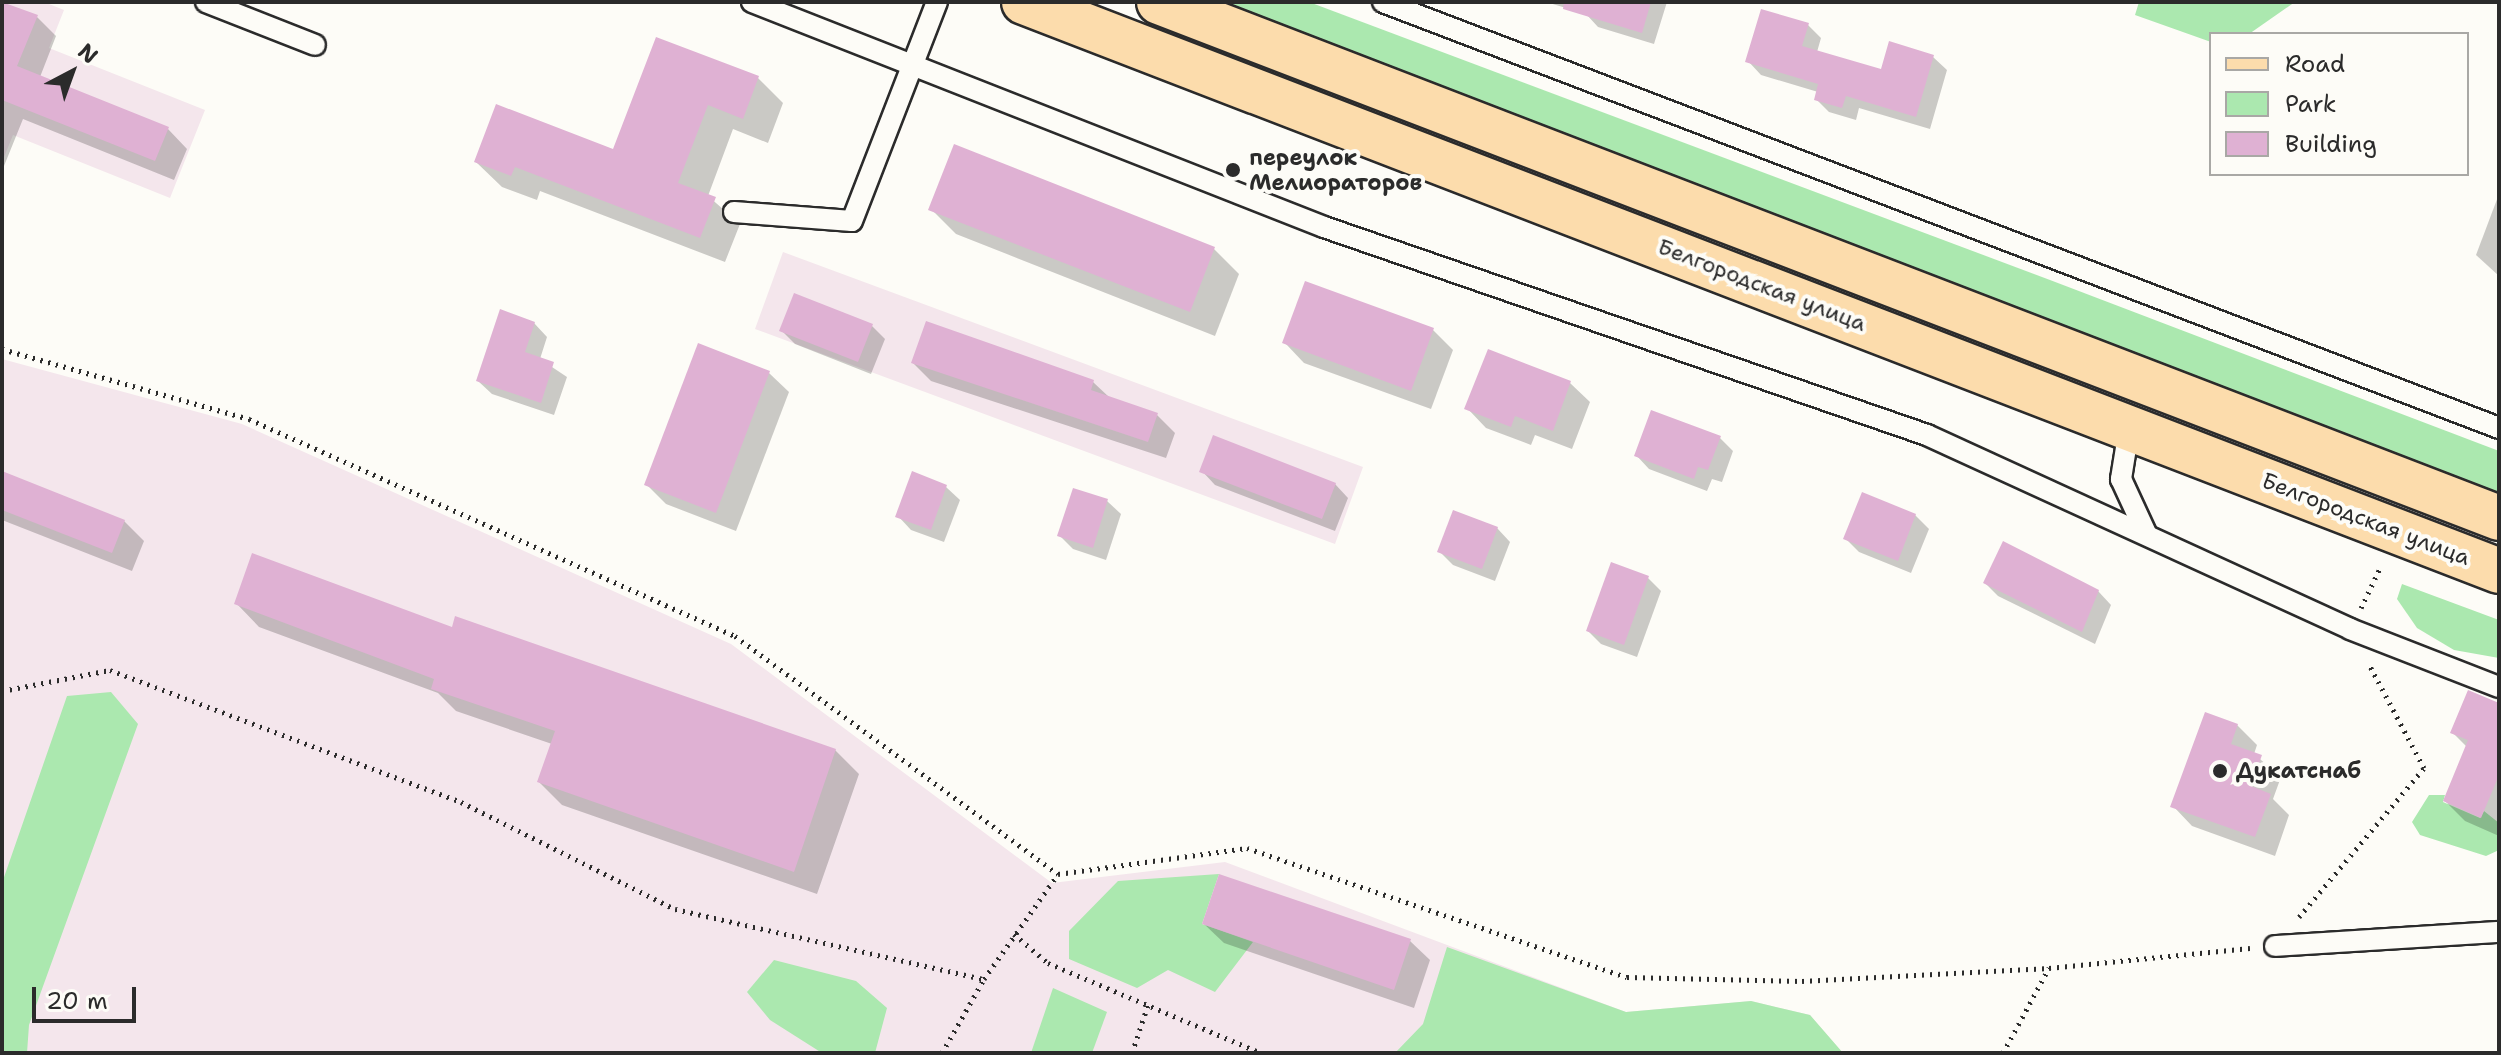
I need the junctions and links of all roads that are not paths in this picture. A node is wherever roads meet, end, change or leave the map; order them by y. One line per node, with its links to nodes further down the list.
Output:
1 (206, 2): 7 (lane)
2 (752, 2): 8 (lane)
3 (937, 2): 8 (lane)
4 (1024, 2): 12 (main road, Белгородская улица)
5 (1161, 2): 10 (main road)
6 (1383, 2): 11 (lane)
7 (315, 45)
8 (914, 64): 9 (lane); 15 (lane)
9 (734, 212)
10 (2212, 407): 13 (lane); 14 (main road)
11 (2499, 428)
12 (2129, 429): 13 (main road, Белгородская улица); 15 (lane)
13 (2195, 452): 16 (main road, Белгородская улица)
14 (2499, 518)
15 (2146, 533): 17 (lane)
16 (2499, 571)
17 (2499, 687)
18 (2499, 932): 19 (lane)
19 (2275, 946)

